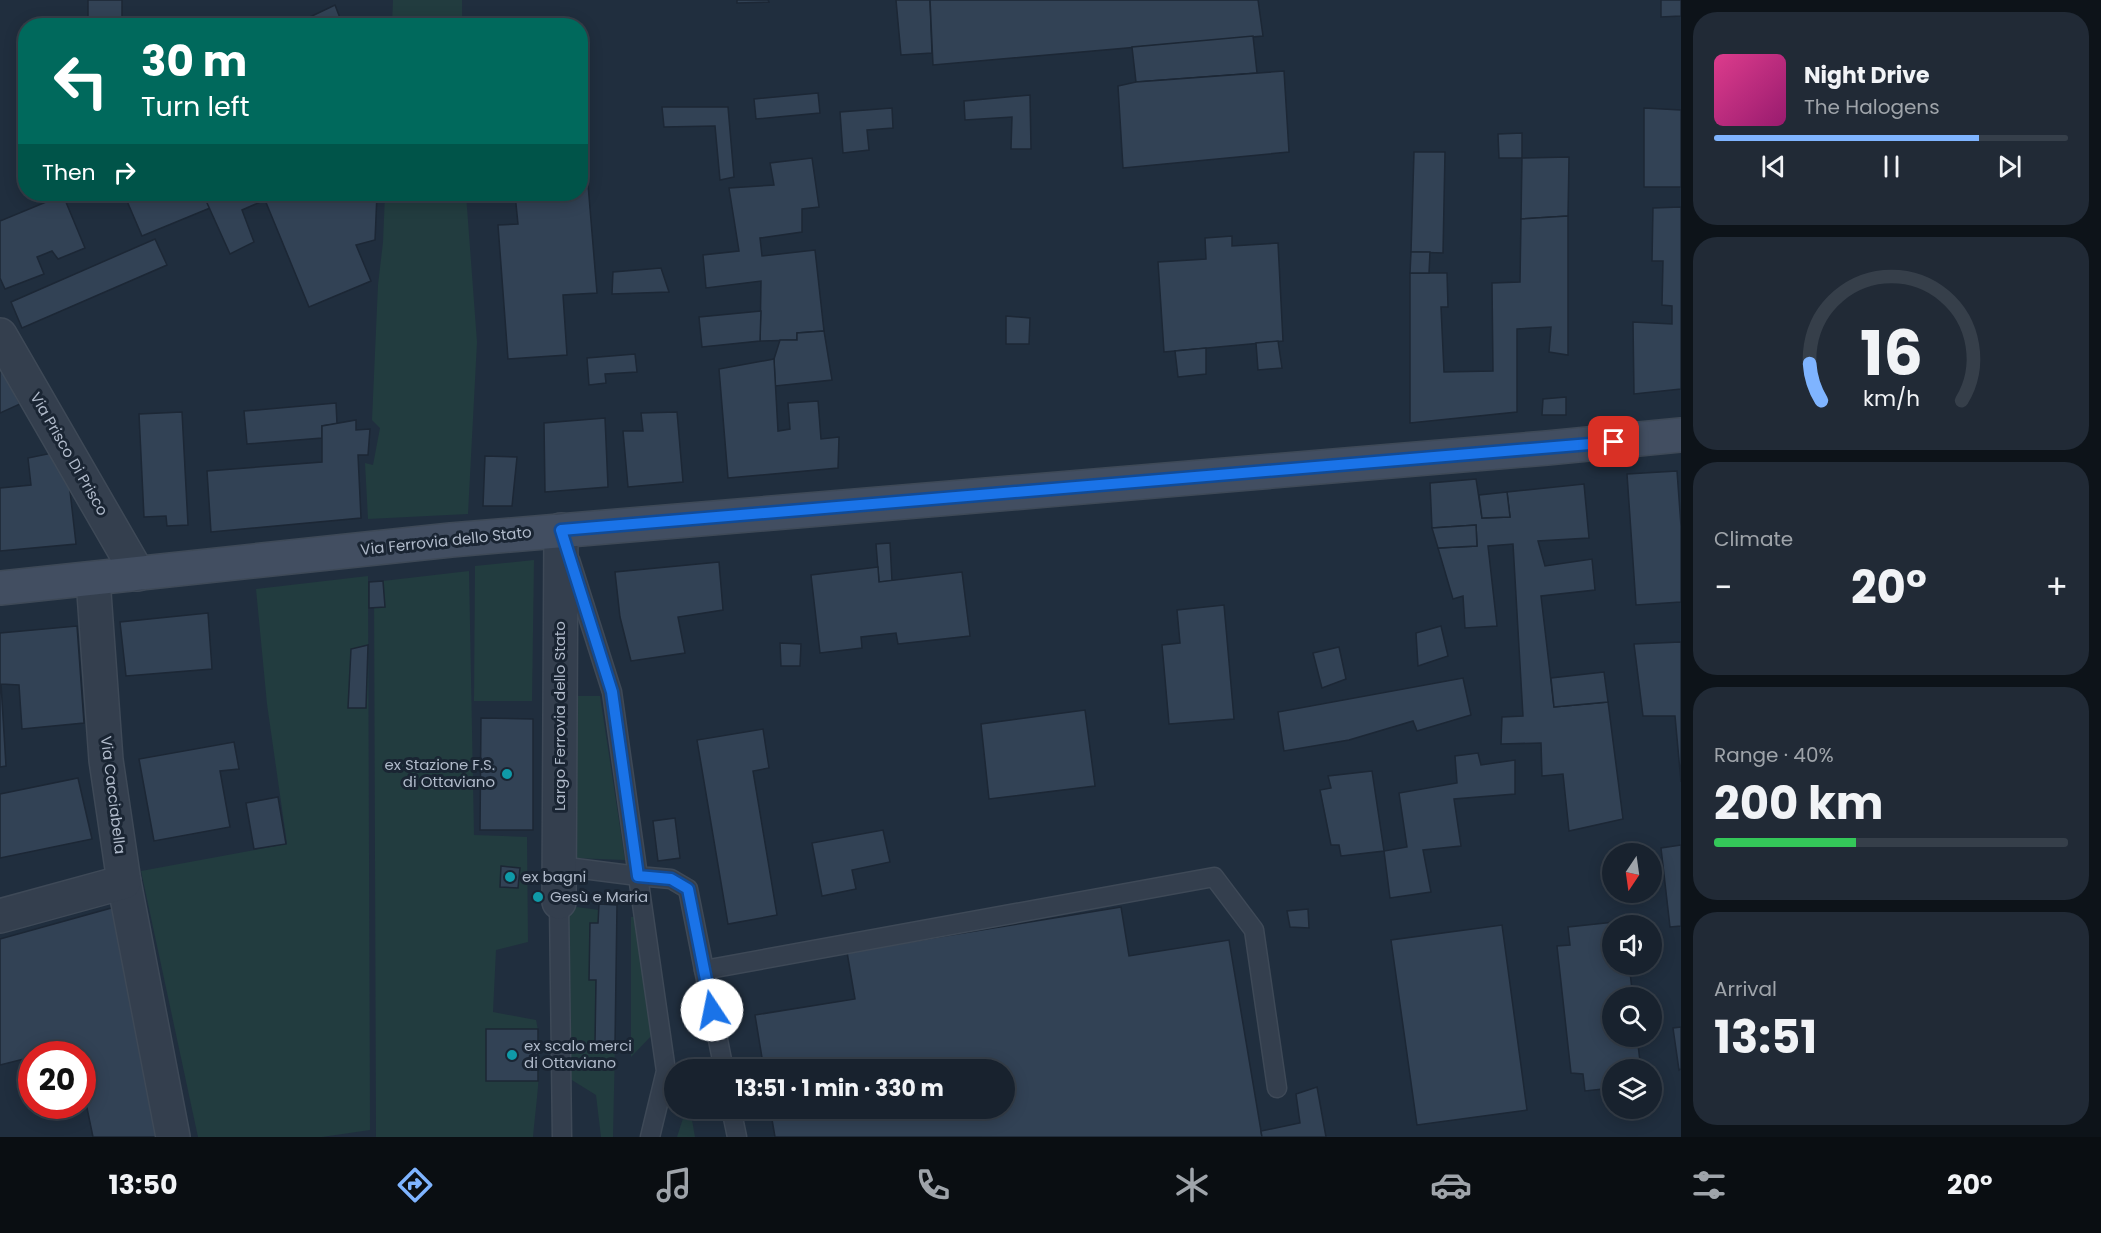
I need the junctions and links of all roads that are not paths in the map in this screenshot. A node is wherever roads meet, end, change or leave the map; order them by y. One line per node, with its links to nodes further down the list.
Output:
1 (0, 335): 4 (street, Via Prisco Di Prisco)
2 (1681, 435): 3 (main road, Via Ferrovia dello Stato)
3 (561, 530): 4 (main road, Via Ferrovia dello Stato); 7 (street, Largo Ferrovia dello Stato); 8 (lane)
4 (138, 574): 5 (main road, Via Ferrovia dello Stato)
5 (93, 579): 6 (main road, Via Ferrovia dello Stato); 9 (street, Via Cacciabella)
6 (0, 588)
7 (559, 866): 8 (lane); 10 (street, Largo Ferrovia dello Stato)
8 (638, 876): 12 (lane); 18 (lane)
9 (124, 882): 11 (street); 16 (street, Via Cacciabella)
10 (559, 902): 17 (lane)
11 (0, 916)
12 (704, 970): 13 (lane); 14 (lane)
13 (722, 1059)
14 (1277, 1088)
15 (733, 1119): 19 (lane)
16 (173, 1137)
17 (562, 1137)
18 (650, 1137)
19 (737, 1137)

